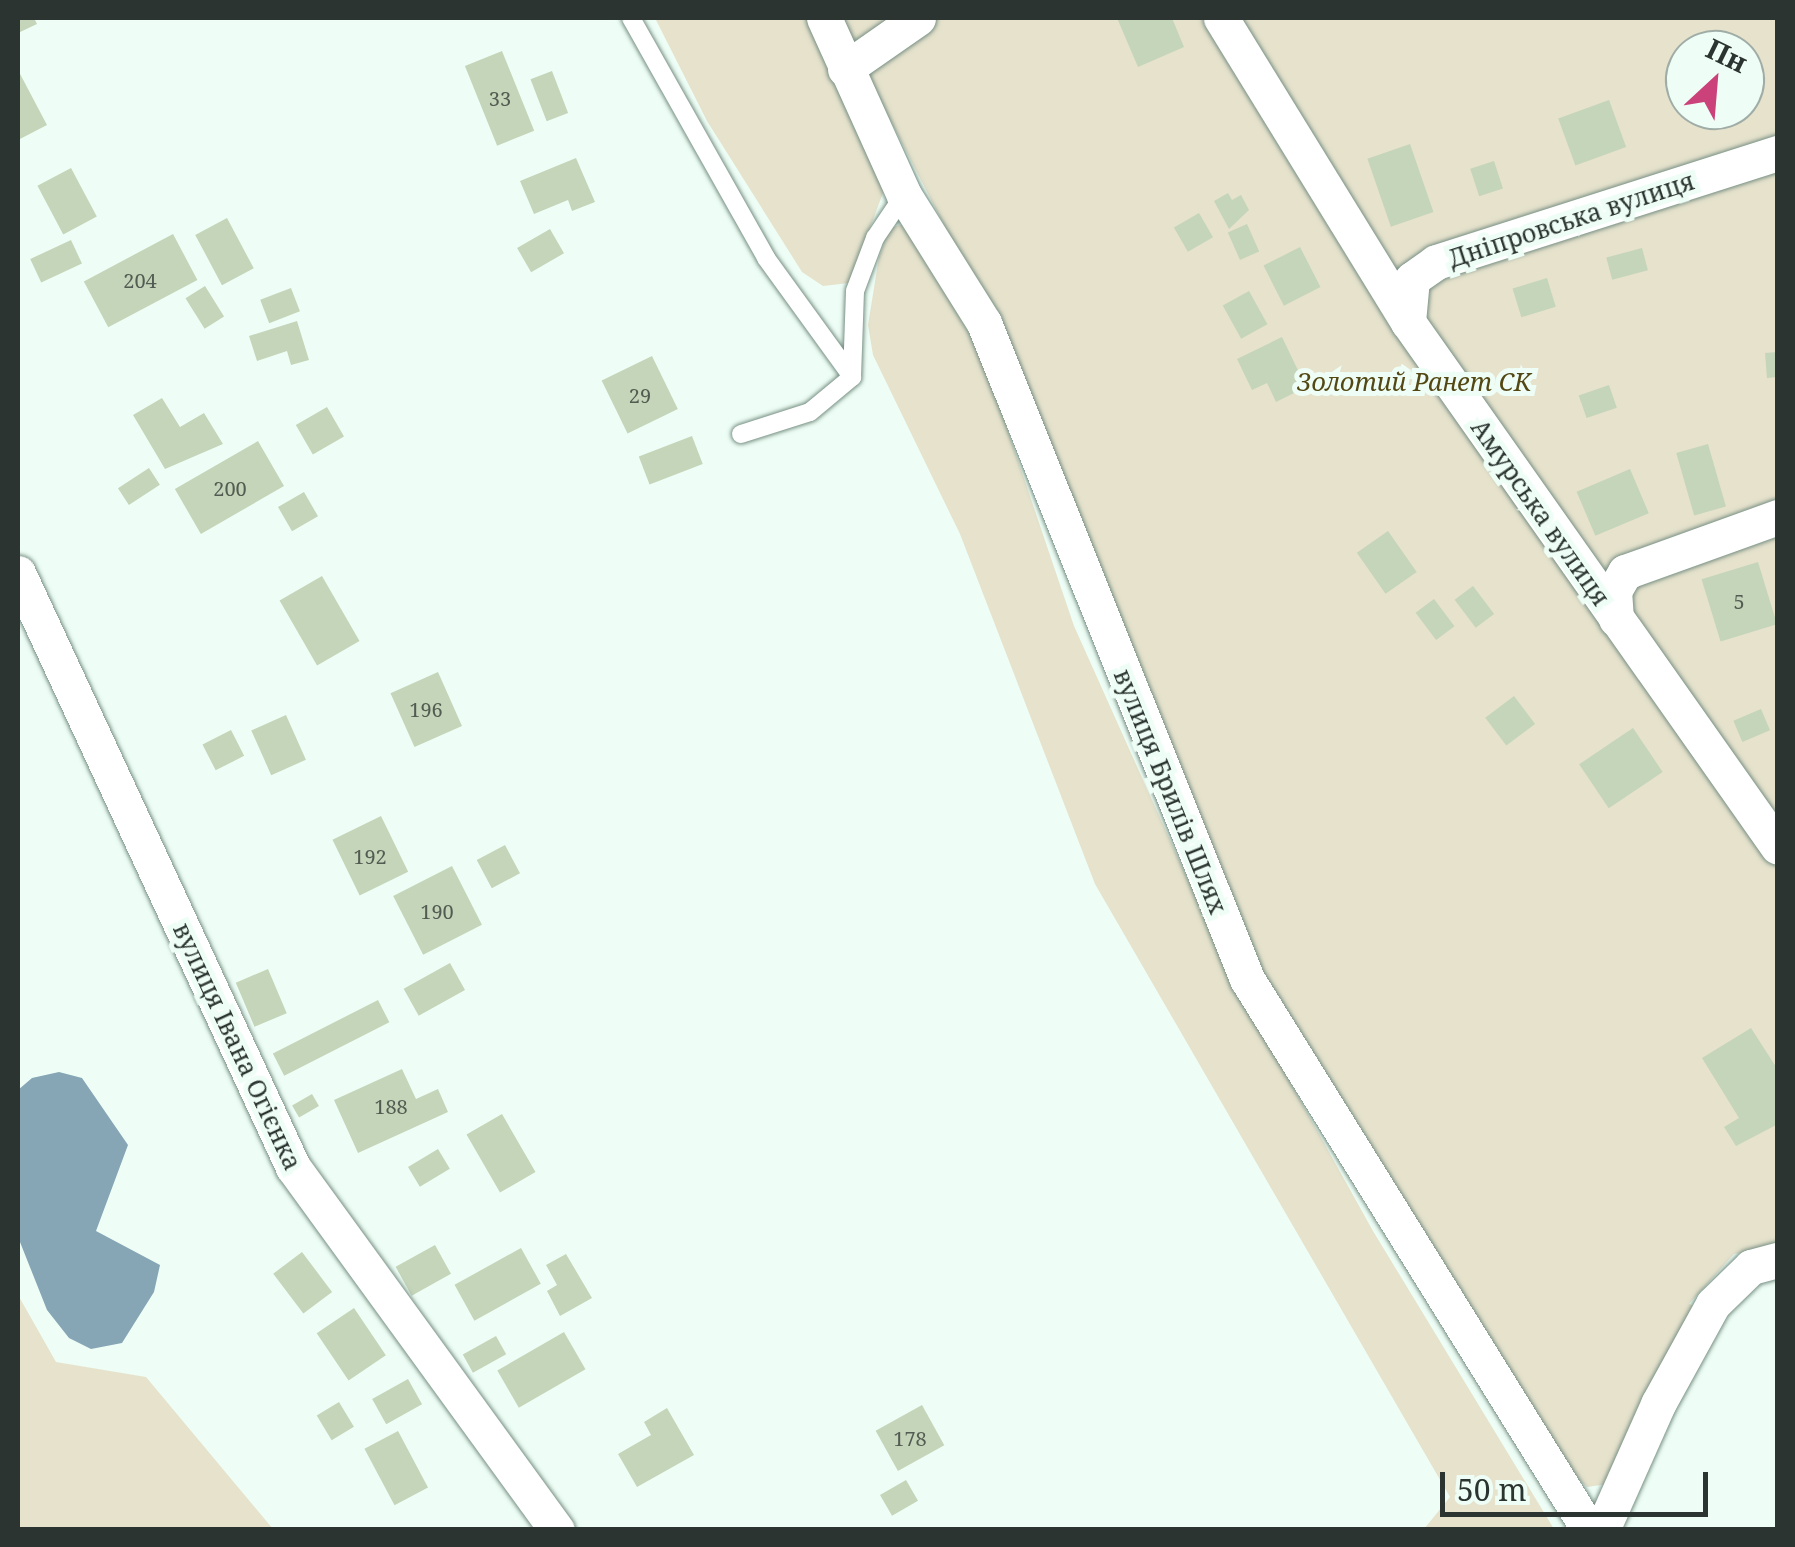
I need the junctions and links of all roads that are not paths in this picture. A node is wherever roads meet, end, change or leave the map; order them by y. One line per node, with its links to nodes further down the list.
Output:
1 (632, 18): 9 (lane)
2 (824, 18): 5 (street, вулиця Брилів Шлях)
3 (918, 18): 5 (street)
4 (1221, 18): 8 (street, Амурська вулиця)
5 (845, 69): 7 (street, вулиця Брилів Шлях)
6 (1778, 153): 8 (street, Дніпровська вулиця)
7 (904, 195): 9 (lane); 17 (street, вулиця Брилів Шлях)
8 (1408, 322): 13 (street, Амурська вулиця)
9 (852, 377): 10 (lane)
10 (742, 434)
11 (1778, 518): 13 (street)
12 (18, 573): 16 (street, вулиця Івана Огієнка)
13 (1616, 620): 14 (street, Амурська вулиця)
14 (1778, 847)
15 (1778, 1260): 18 (street)
16 (557, 1530)
17 (1589, 1530)
18 (1602, 1530)

